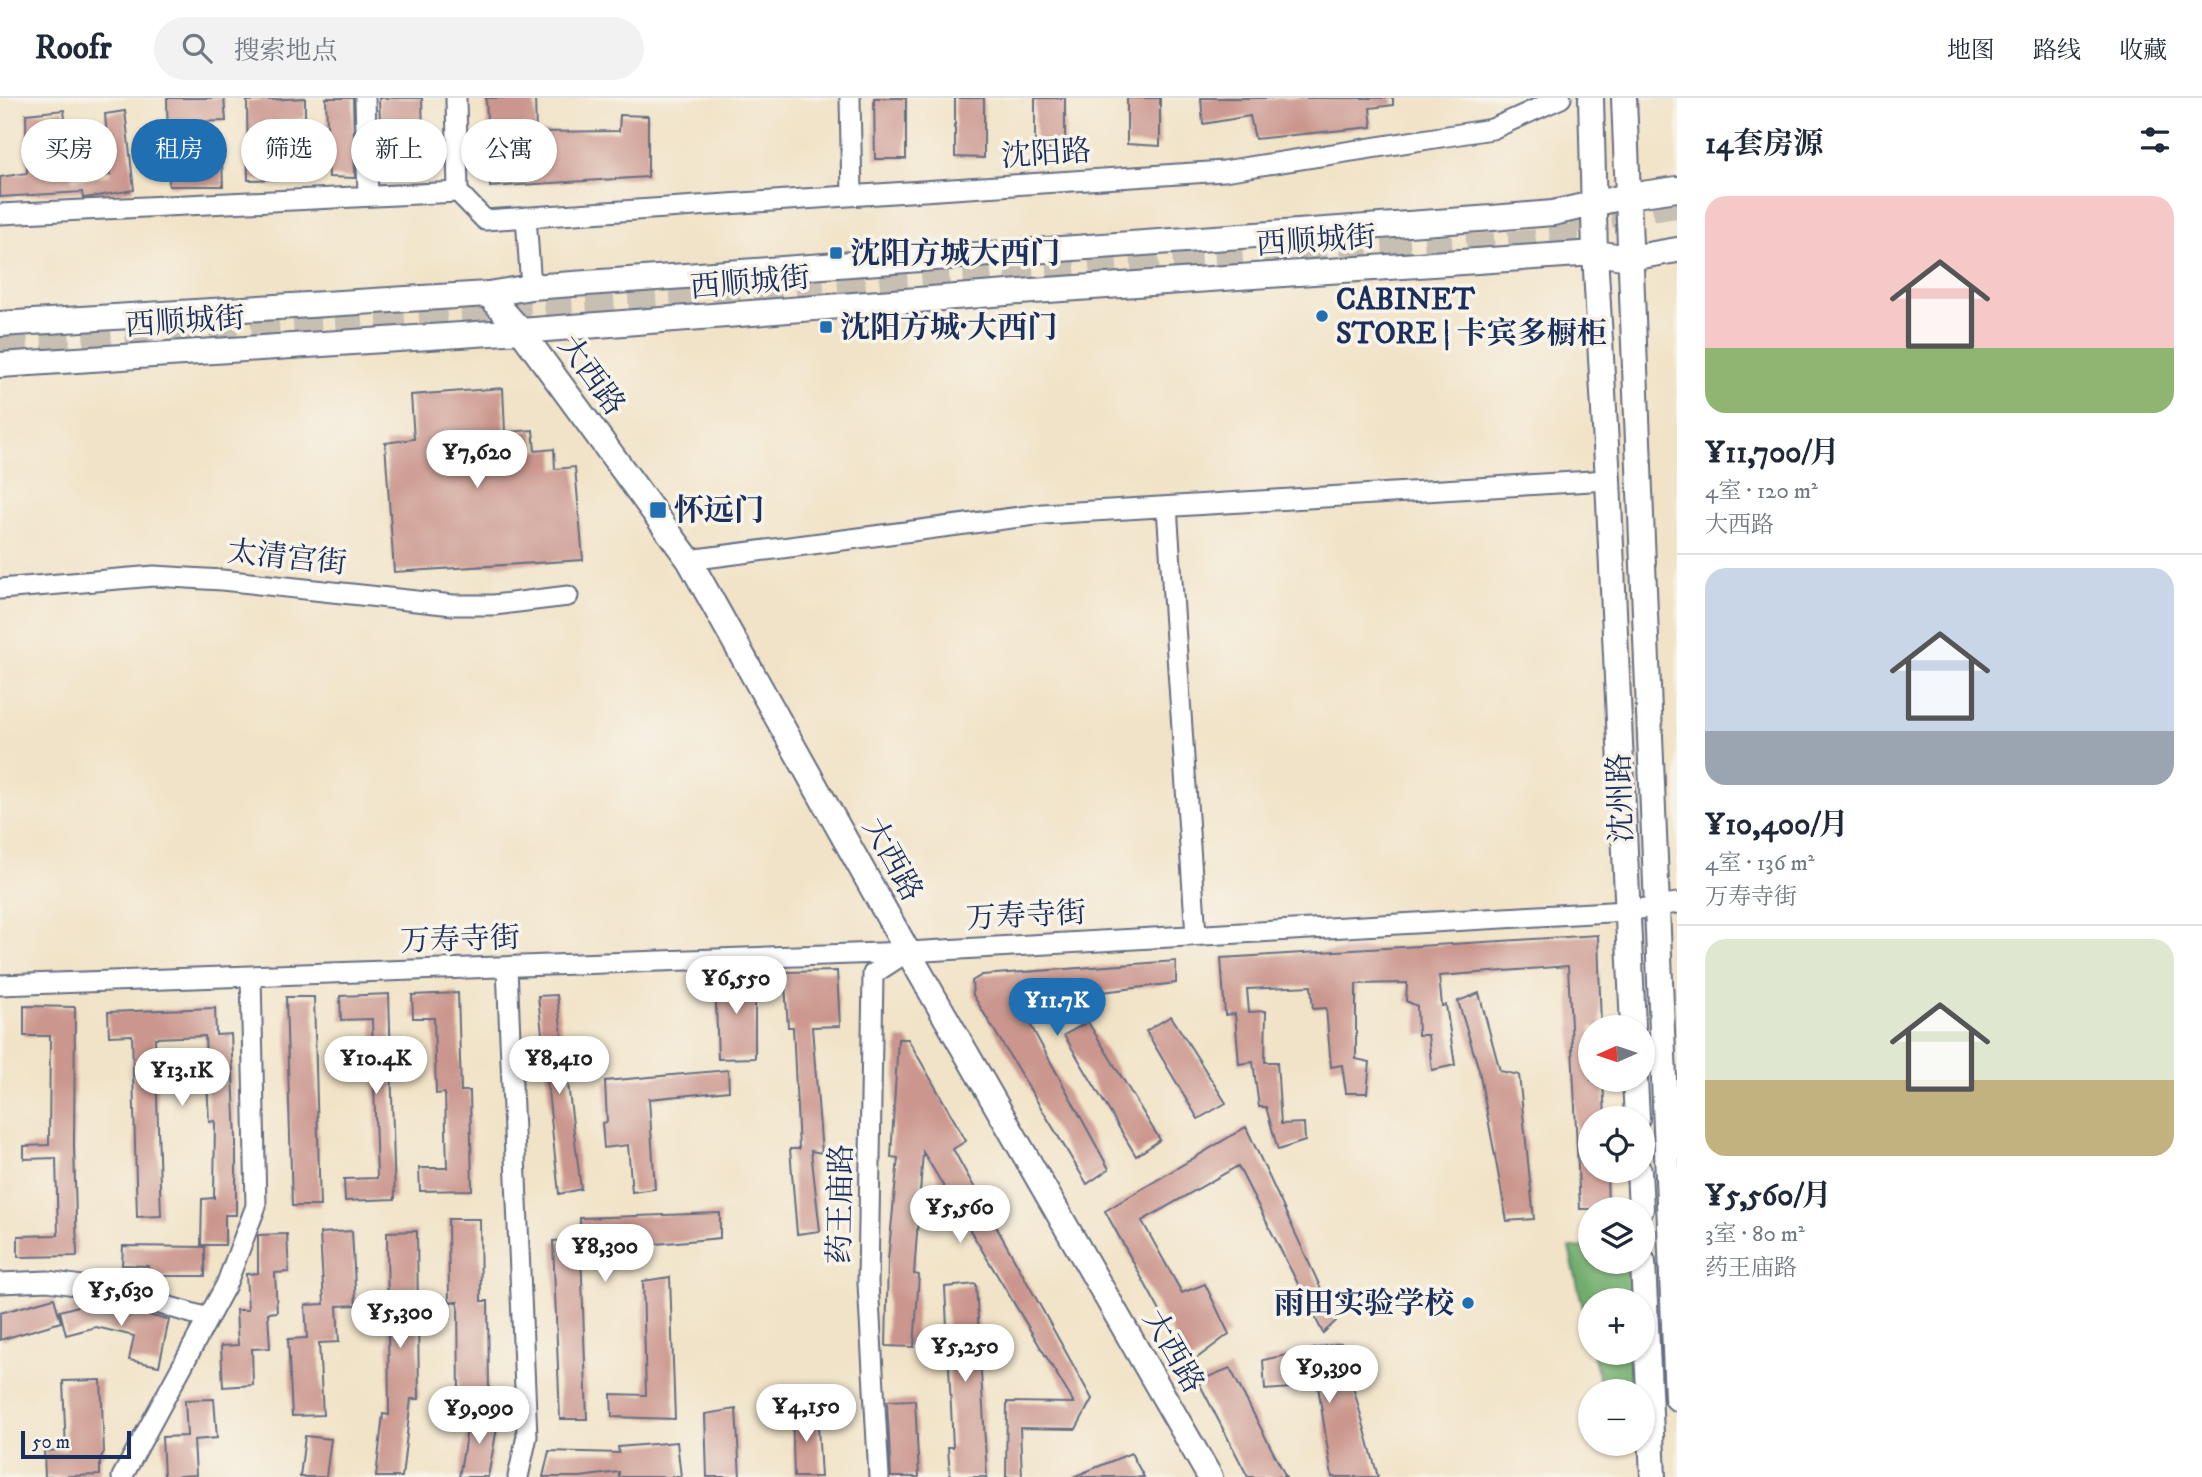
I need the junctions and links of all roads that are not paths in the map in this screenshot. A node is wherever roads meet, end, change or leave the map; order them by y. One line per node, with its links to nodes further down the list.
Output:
1 (365, 98): 9 (street)
2 (456, 98): 8 (street)
3 (850, 98): 10 (street)
4 (1561, 98): 10 (street, 沈阳路)
5 (1591, 98): 12 (main road, 沈州路)
6 (1624, 98): 11 (main road, 沈州路)
7 (1677, 189): 11 (main road, 西顺城街)
8 (457, 192): 9 (street); 14 (street, 沈阳路)
9 (368, 195): 13 (street)
10 (852, 195): 14 (street, 沈阳路)
11 (1628, 196): 12 (main road, 西顺城街); 17 (main road, 沈州路)
12 (1593, 204): 16 (main road, 沈州路); 18 (main road, 西顺城街)
13 (0, 214)
14 (526, 217): 18 (street)
15 (1677, 250): 17 (main road, 西顺城街)
16 (1595, 253): 17 (main road, 西顺城街); 21 (main road, 西顺城街); 23 (main road, 沈州路)
17 (1630, 258): 28 (main road, 沈州路)
18 (531, 287): 19 (main road, 西顺城街)
19 (488, 294): 20 (main road, 西顺城街); 21 (main road, 大西路)
20 (0, 324)
21 (521, 331): 22 (main road, 西顺城街); 25 (main road, 大西路)
22 (0, 365)
23 (1608, 481): 24 (street); 29 (main road, 沈州路)
24 (1167, 506): 25 (street); 30 (street)
25 (689, 560): 31 (main road, 大西路)
26 (0, 589): 27 (street, 太清宫街)
27 (568, 596)
28 (1666, 905): 29 (street, 万寿寺街); 37 (main road, 沈州路)
29 (1627, 911): 30 (street, 万寿寺街); 35 (main road, 沈州路)
30 (1196, 935): 31 (street, 万寿寺街)
31 (908, 952): 32 (street, 万寿寺街); 43 (street, 药王庙路); 44 (main road, 大西路)
32 (507, 968): 33 (street, 万寿寺街); 42 (street)
33 (251, 976): 34 (street, 万寿寺街); 39 (street)
34 (0, 985)
35 (1632, 1015)
36 (1644, 1274): 45 (main road)
37 (1675, 1282): 40 (main road, 沈州路)
38 (0, 1283): 39 (street)
39 (208, 1318): 41 (street)
40 (1677, 1398)
41 (122, 1477)
42 (518, 1477)
43 (879, 1477)
44 (1210, 1477)
45 (1653, 1477)

